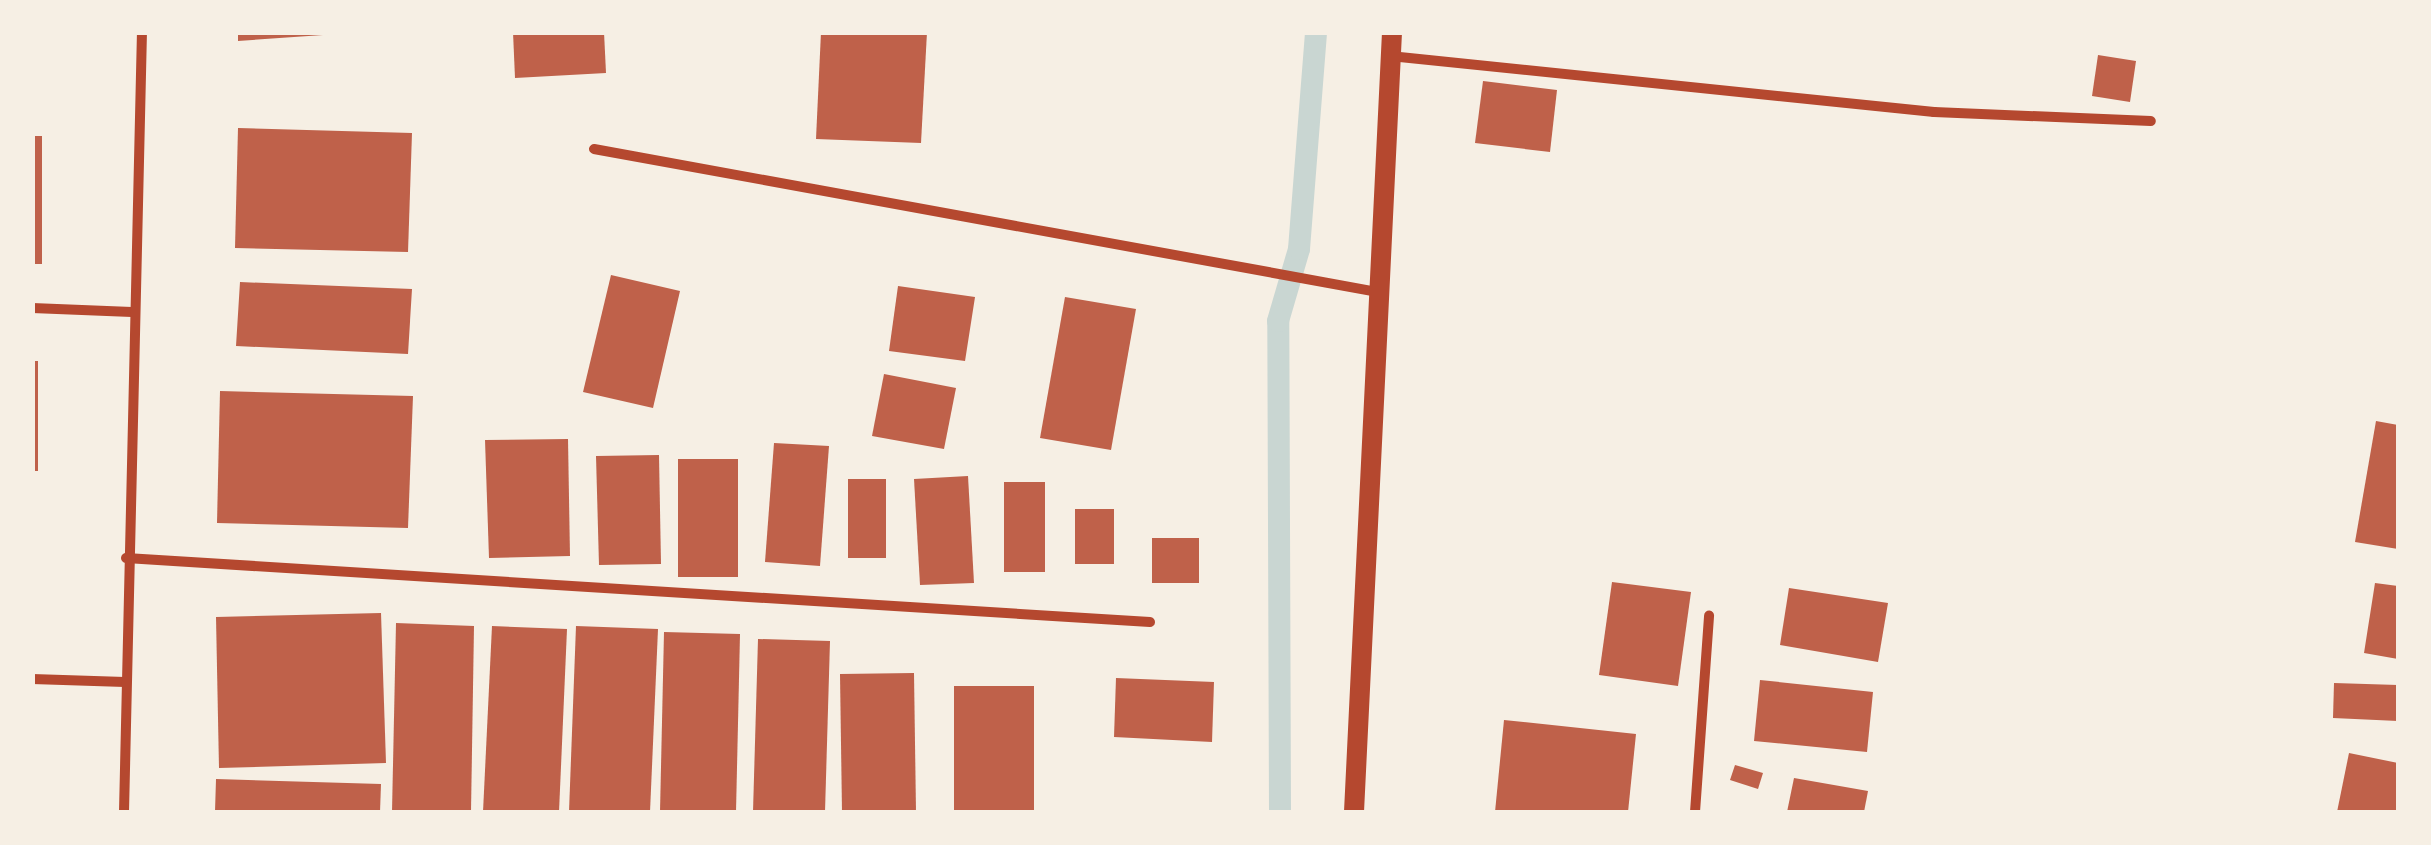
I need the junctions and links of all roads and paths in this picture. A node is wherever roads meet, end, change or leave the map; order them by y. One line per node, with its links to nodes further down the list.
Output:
1 (142, 32): 8 (street)
2 (1392, 32): 3 (main road)
3 (1390, 56): 4 (street); 6 (main road)
4 (2151, 121)
5 (594, 150): 6 (street)
6 (1378, 292): 15 (main road)
7 (32, 308): 8 (street)
8 (132, 312): 9 (street)
9 (126, 558): 11 (street); 13 (street)
10 (1709, 615): 16 (street)
11 (1150, 622)
12 (32, 679): 13 (street)
13 (125, 682): 14 (street)
14 (124, 812)
15 (1354, 812)
16 (1696, 812)

